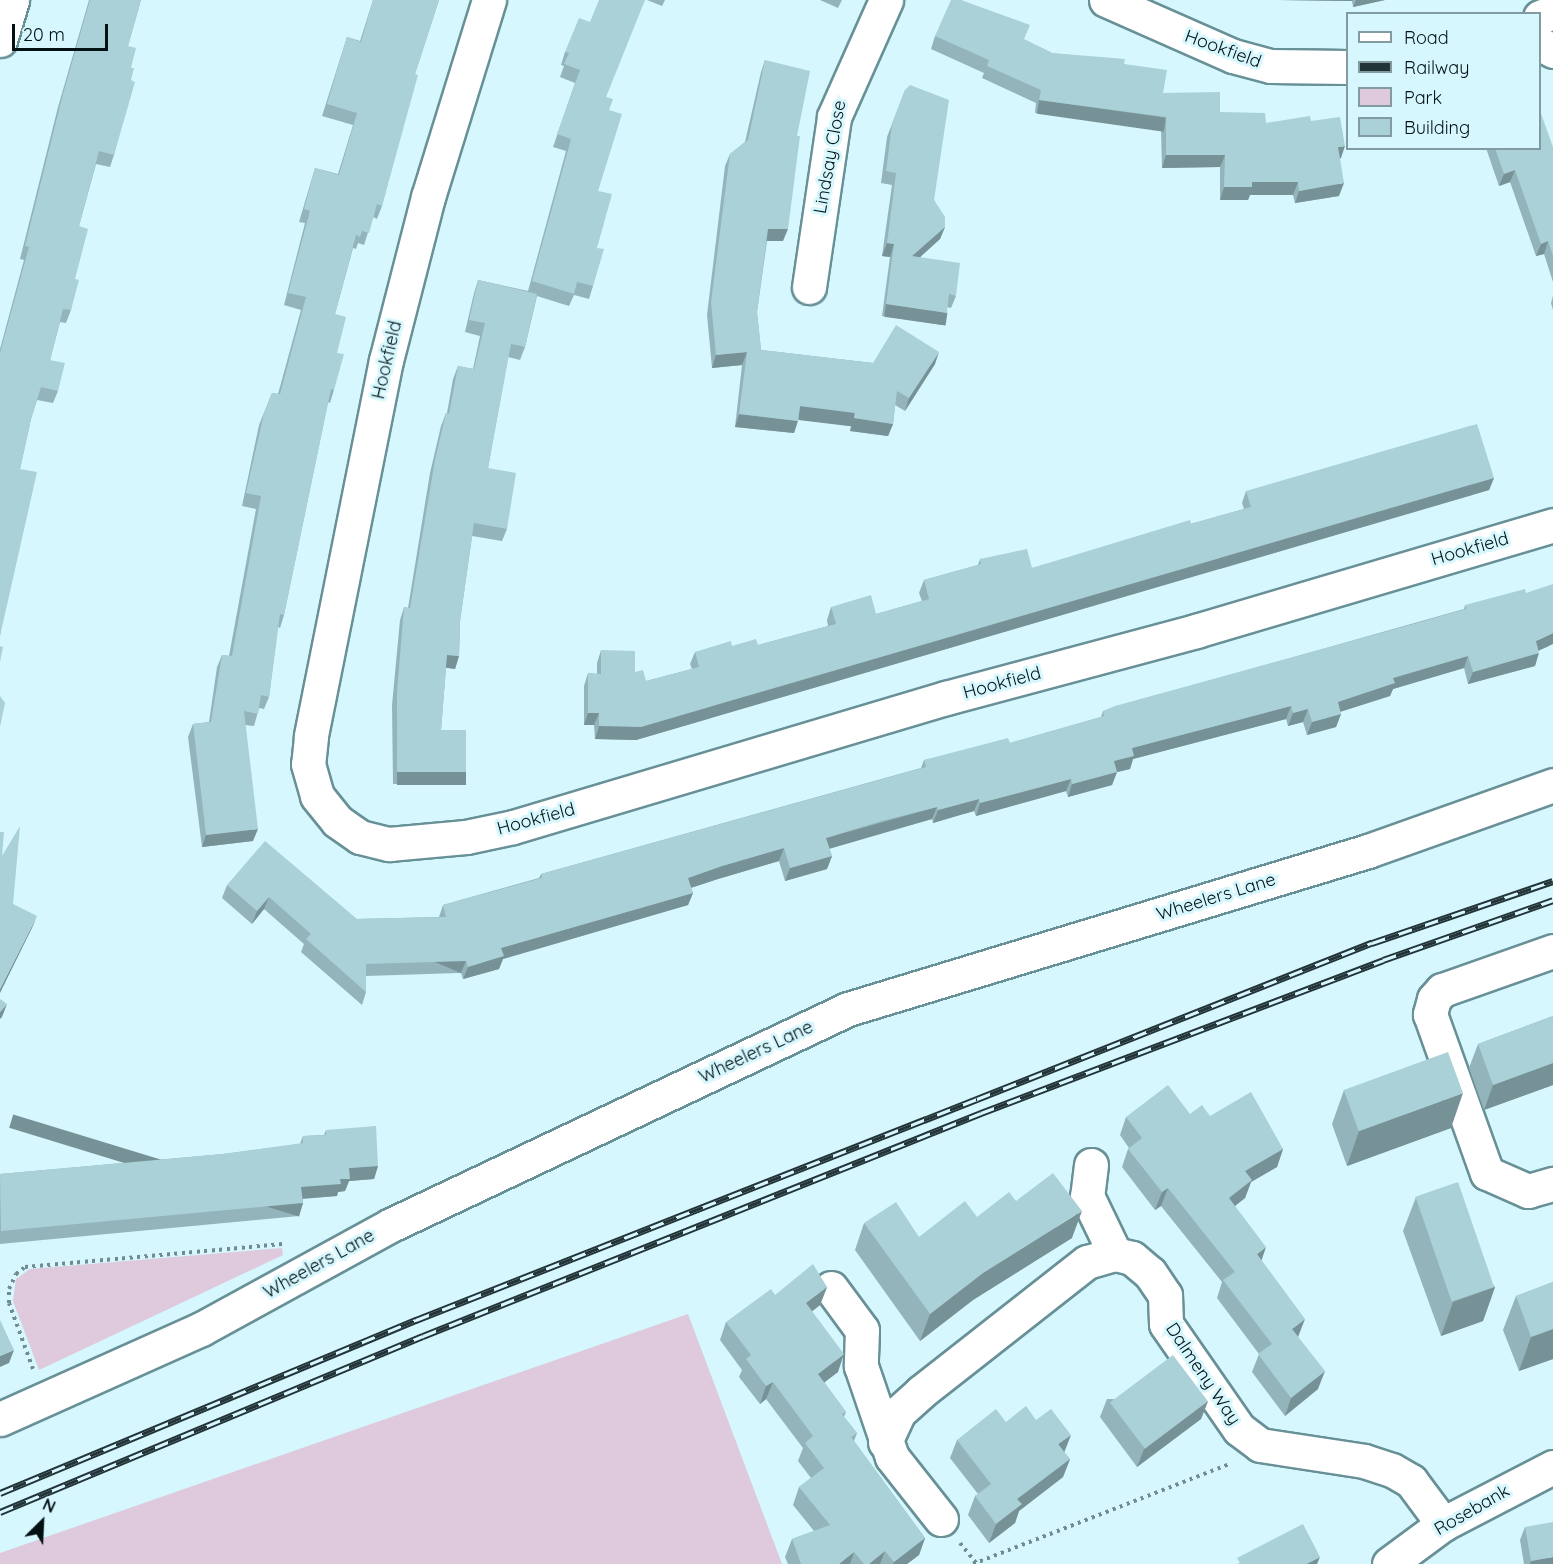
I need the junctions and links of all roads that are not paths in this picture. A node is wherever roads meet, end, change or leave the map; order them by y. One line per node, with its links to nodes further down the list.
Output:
1 (12, 0): 5 (street)
2 (489, 0): 8 (street, Hookfield)
3 (886, 0): 7 (street, Lindsay Close)
4 (1106, 0): 6 (street, Hookfield)
5 (0, 40)
6 (1346, 68)
7 (809, 287)
8 (1553, 525)
9 (1553, 785): 15 (street, Wheelers Lane)
10 (1553, 951): 12 (street)
11 (1091, 1165): 13 (street)
12 (1541, 1187)
13 (1115, 1254): 16 (street); 19 (street, Dalmeny Way)
14 (831, 1288): 16 (street)
15 (0, 1419)
16 (885, 1442): 18 (street)
17 (1553, 1467): 19 (street, Rosebank)
18 (941, 1519)
19 (1443, 1524): 20 (street, Rosebank)
20 (1394, 1563)

